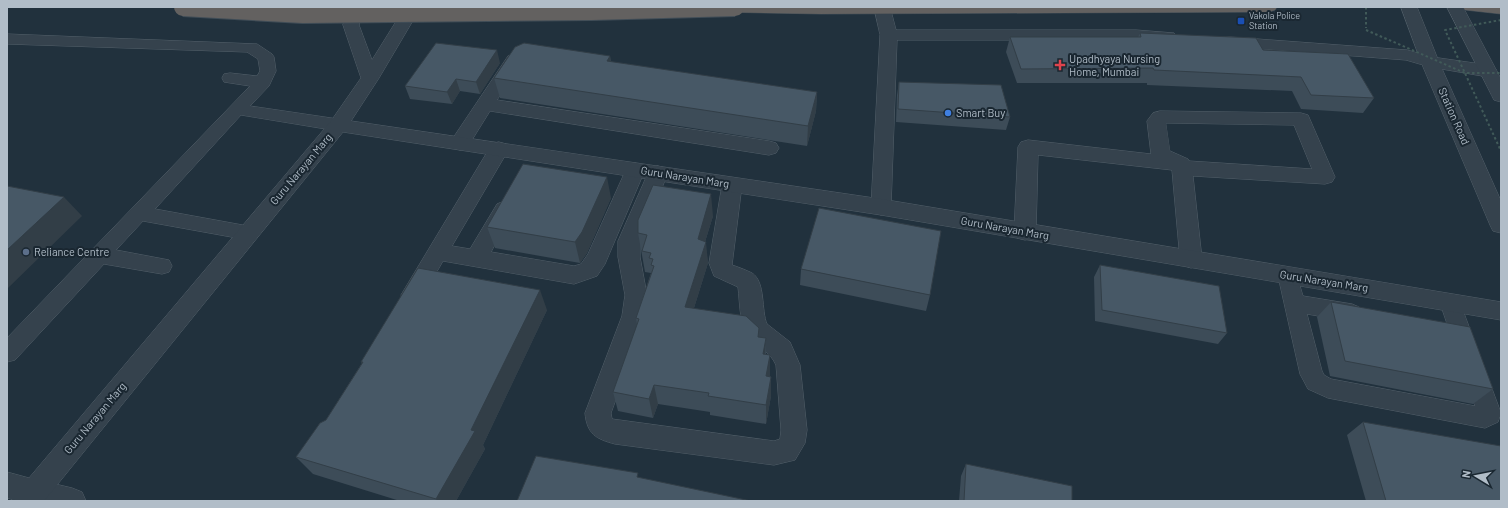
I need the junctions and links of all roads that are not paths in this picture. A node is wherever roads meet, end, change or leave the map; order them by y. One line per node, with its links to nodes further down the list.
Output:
1 (183, 7): 6 (highway, bridge)
2 (357, 7): 21 (street)
3 (381, 7): 10 (highway)
4 (430, 7): 10 (highway)
5 (705, 7): 11 (highway)
6 (735, 7)
7 (1270, 7): 12 (highway)
8 (1409, 7): 18 (street, Station Road)
9 (1455, 7): 19 (street)
10 (413, 8): 21 (street)
11 (882, 8): 12 (highway); 13 (street)
12 (1097, 8)
13 (889, 35): 14 (street); 36 (street)
14 (1184, 38)
15 (7, 39): 22 (lane)
16 (1216, 41): 18 (street)
17 (529, 56): 24 (street)
18 (1430, 62): 19 (street); 38 (street, Station Road)
19 (1495, 72): 23 (street)
20 (230, 78): 22 (lane)
21 (370, 78): 26 (street)
22 (263, 82): 25 (lane)
23 (1501, 96)
24 (498, 104): 27 (street); 28 (street)
25 (237, 109): 26 (lane); 37 (lane)
26 (338, 125): 27 (street, Guru Narayan Marg); 40 (street, Guru Narayan Marg)
27 (460, 143): 29 (street, Guru Narayan Marg)
28 (769, 148)
29 (499, 149): 31 (street, Guru Narayan Marg); 41 (street)
30 (1182, 166): 30 (street); 39 (street); 44 (street)
31 (646, 172): 32 (street, Guru Narayan Marg); 35 (street)
32 (732, 185): 35 (street); 36 (street, Guru Narayan Marg)
33 (603, 187): 35 (street)
34 (514, 193): 43 (street)
35 (648, 195): 43 (street)
36 (881, 207): 39 (street, Guru Narayan Marg)
37 (139, 213): 40 (lane); 42 (lane)
38 (1501, 225)
39 (1025, 232): 44 (street, Guru Narayan Marg)
40 (248, 233): 58 (street, Guru Narayan Marg)
41 (438, 252): 43 (street); 52 (street)
42 (99, 255): 45 (lane); 56 (lane)
43 (476, 259)
44 (1191, 259): 46 (street, Guru Narayan Marg)
45 (162, 266)
46 (1288, 276): 47 (street, Guru Narayan Marg); 48 (lane)
47 (1324, 281): 49 (street, Guru Narayan Marg); 50 (lane)
48 (1295, 302): 50 (lane); 55 (lane)
49 (1450, 302): 51 (street, Guru Narayan Marg); 55 (lane)
50 (1330, 309): 53 (lane)
51 (1501, 311)
52 (401, 314)
53 (1369, 316)
54 (1439, 329): 55 (lane)
55 (1462, 334)
56 (7, 353)
57 (7, 485): 58 (street)
58 (30, 496): 59 (street)
59 (72, 501)

